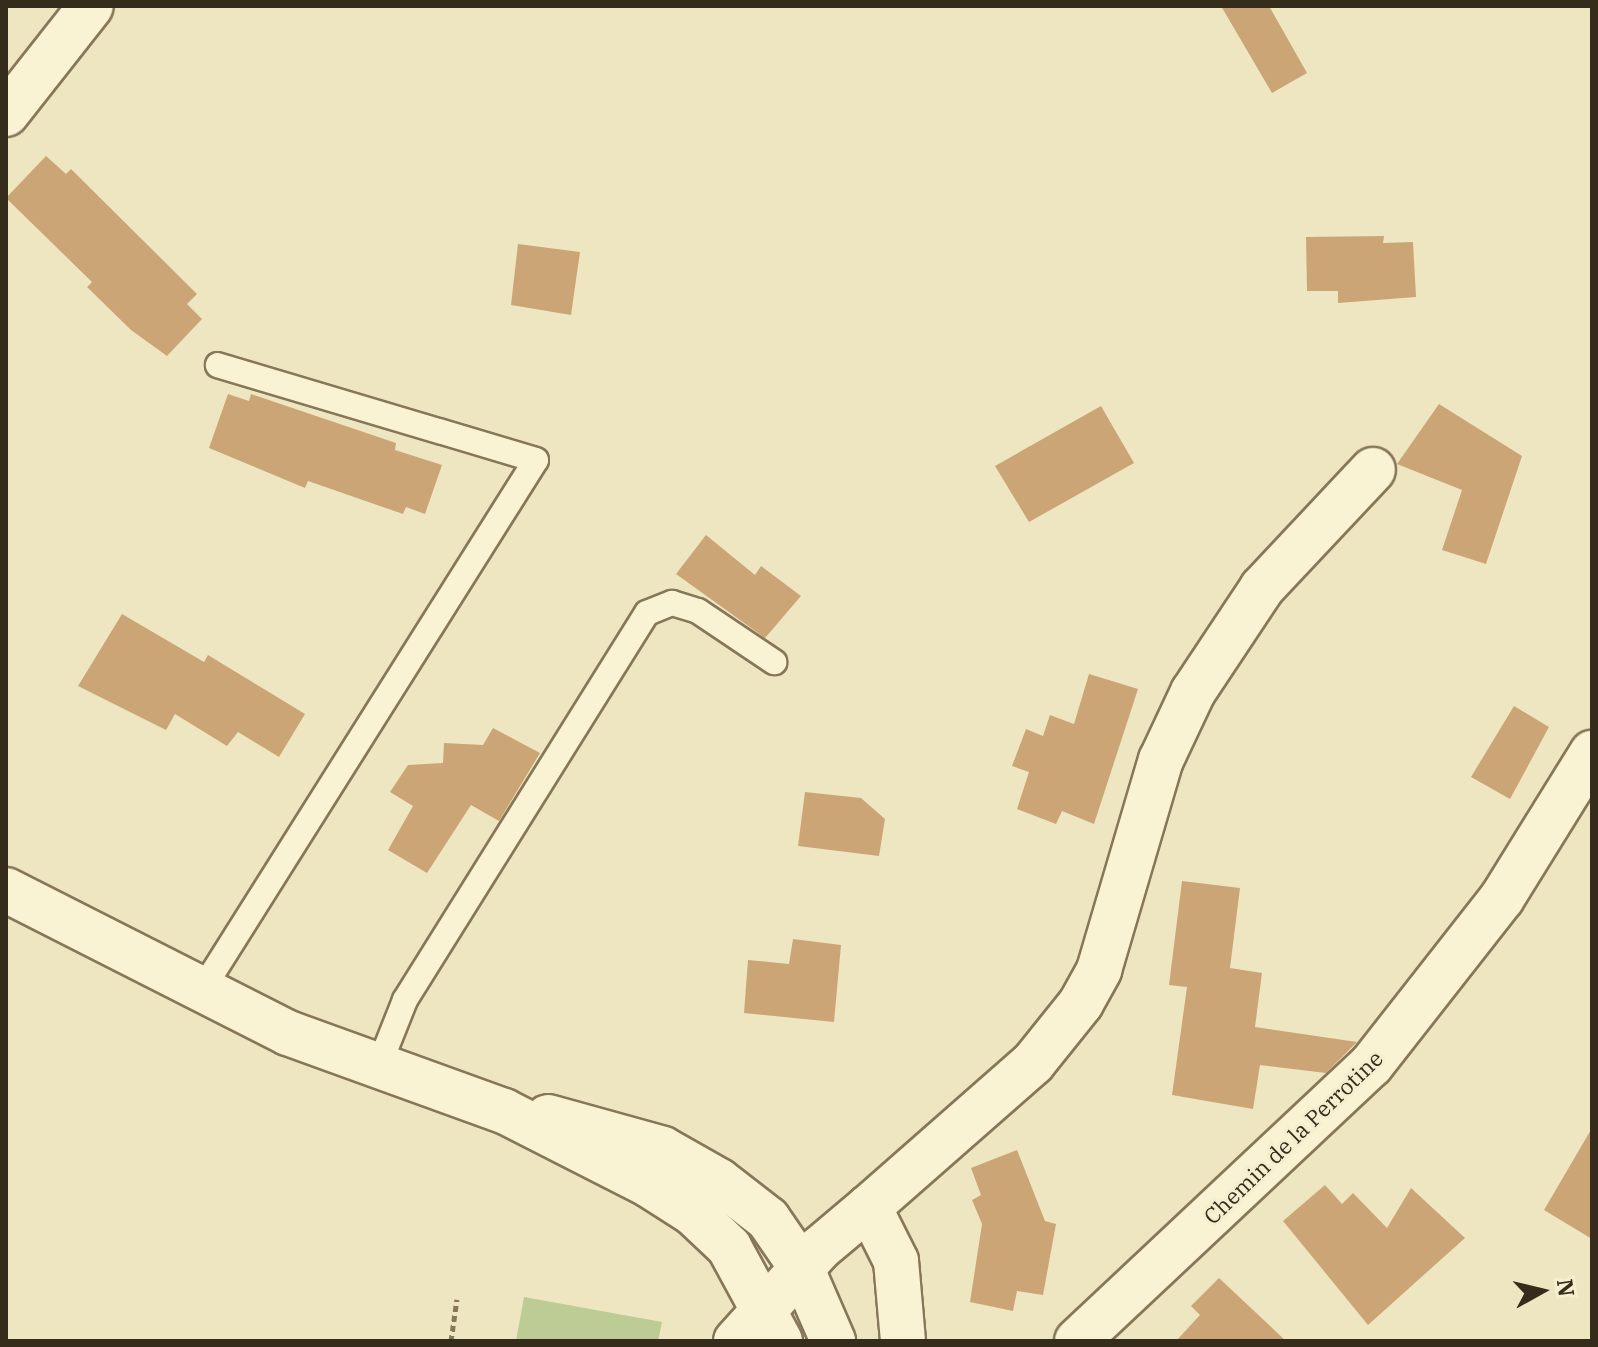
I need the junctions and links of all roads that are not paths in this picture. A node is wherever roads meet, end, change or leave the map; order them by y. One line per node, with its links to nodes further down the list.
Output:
1 (91, 6): 2 (street)
2 (6, 114)
3 (218, 365): 8 (lane)
4 (1373, 470): 10 (street)
5 (774, 662): 9 (lane)
6 (1592, 753): 15 (street, Chemin de la Perrotine)
7 (6, 890): 8 (street)
8 (202, 990): 9 (street)
9 (378, 1068): 11 (street)
10 (869, 1207): 11 (street); 14 (street)
11 (783, 1301): 12 (street); 13 (street)
12 (736, 1341)
13 (833, 1341)
14 (903, 1341)
15 (1077, 1341)

